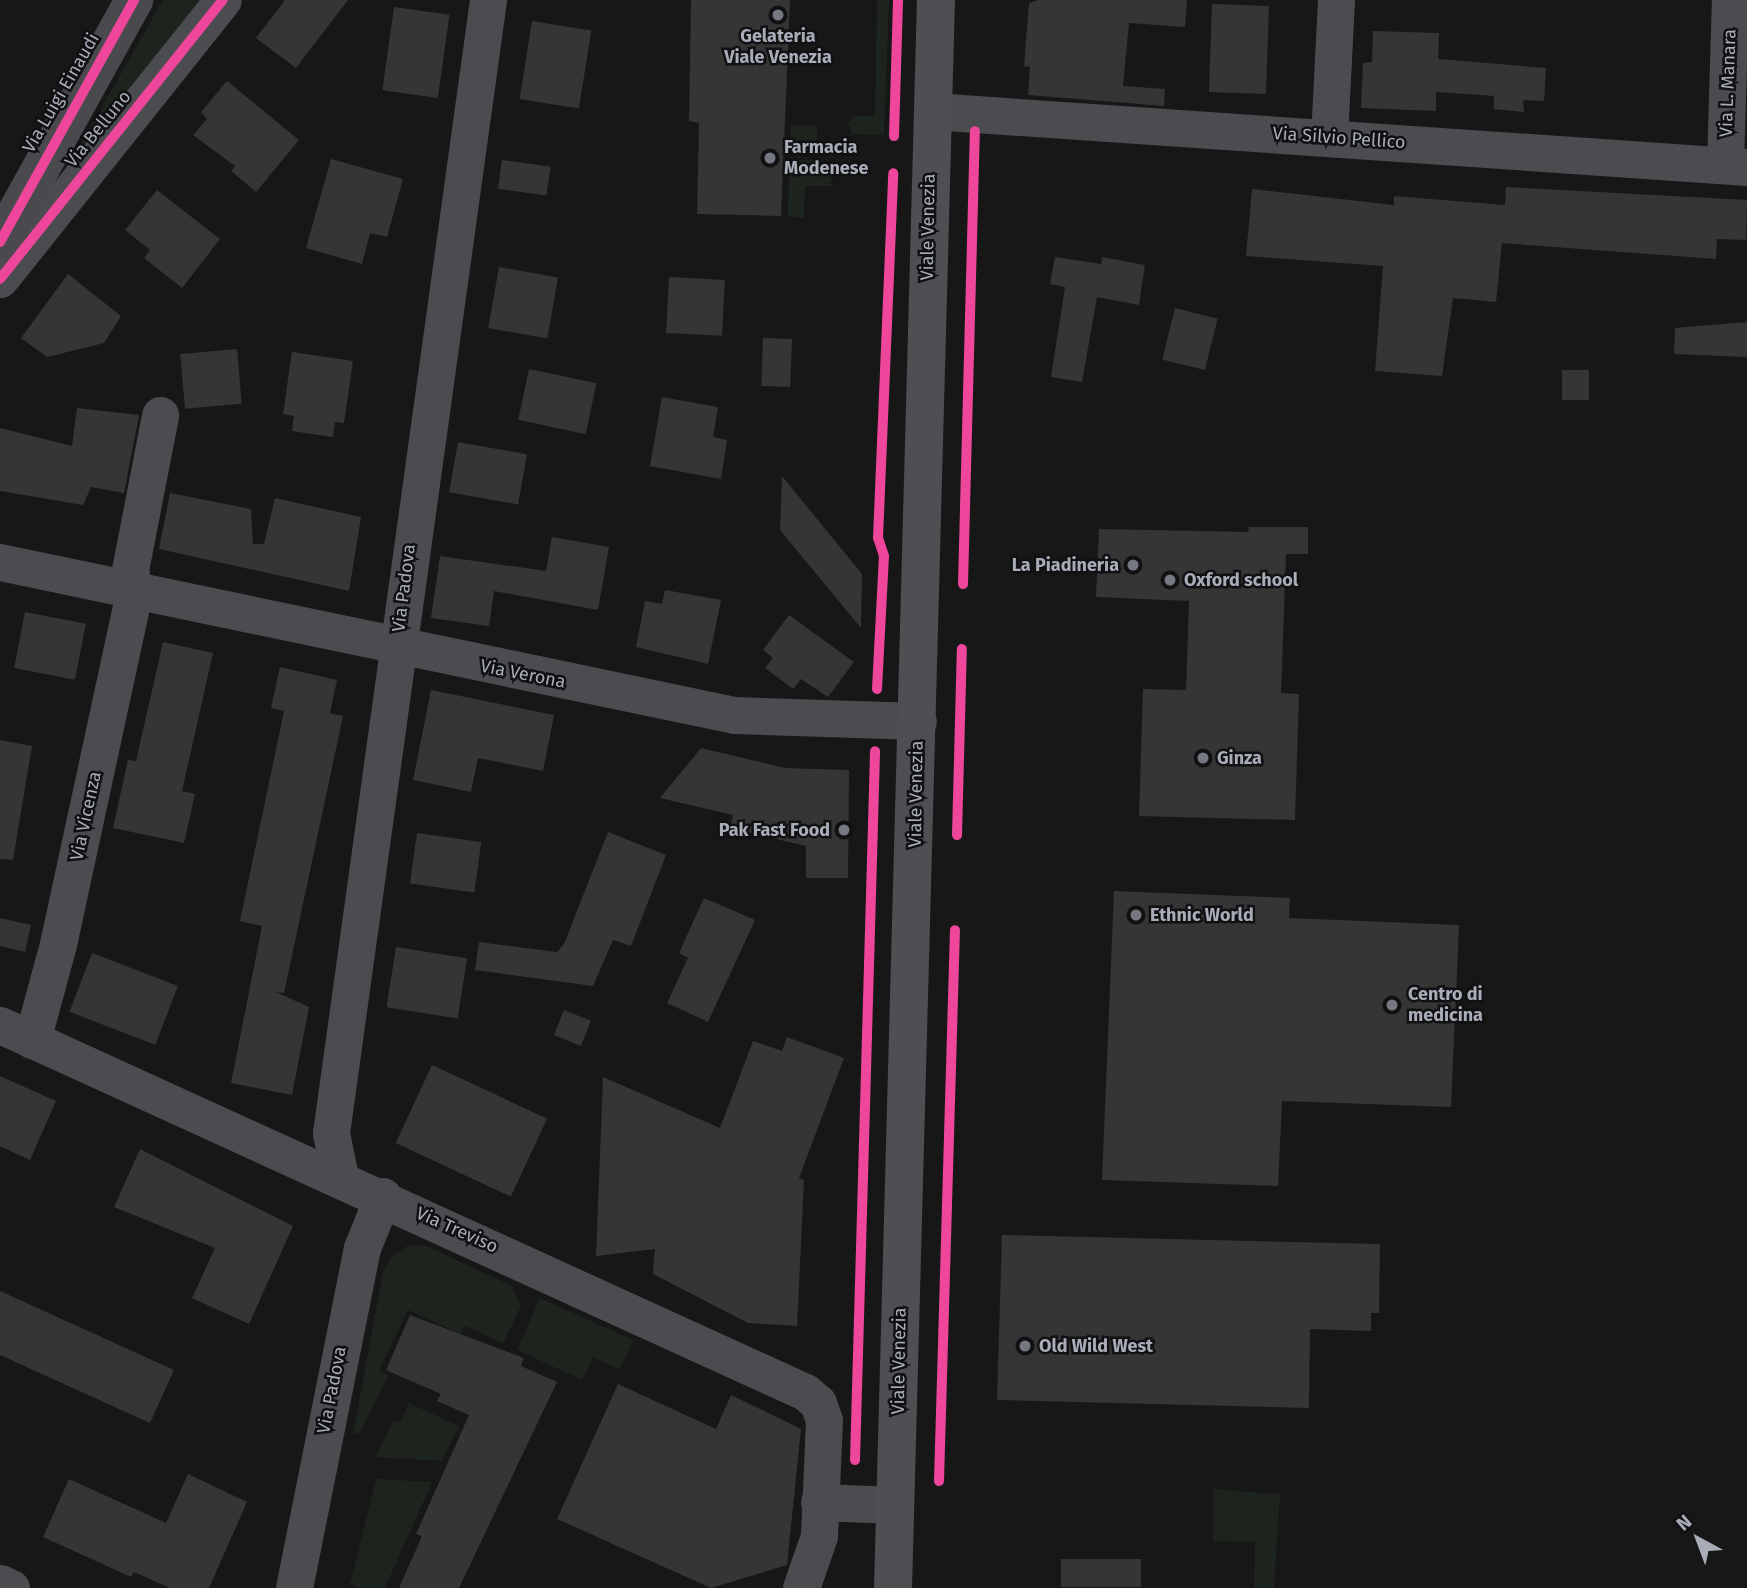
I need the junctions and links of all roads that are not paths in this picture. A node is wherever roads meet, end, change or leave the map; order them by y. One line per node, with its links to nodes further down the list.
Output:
1 (134, 0): 10 (street, Via Luigi Einaudi)
2 (223, 0): 11 (street, Via Belluno)
3 (488, 0): 15 (street, Via Padova)
4 (936, 0): 7 (main road, Viale Venezia)
5 (1336, 0): 8 (street)
6 (1730, 0): 9 (street, Via L. Manara)
7 (932, 111): 8 (street, Via Silvio Pellico); 16 (main road, Viale Venezia)
8 (1329, 138): 9 (street, Via Silvio Pellico)
9 (1736, 166)
10 (0, 242)
11 (0, 279)
12 (160, 415): 14 (street)
13 (0, 562): 14 (street, Via Verona)
14 (134, 592): 15 (street, Via Verona); 17 (street, Via Vicenza)
15 (397, 649): 16 (street, Via Verona); 18 (street, Via Padova)
16 (918, 720): 21 (main road, Viale Venezia)
17 (16, 1033): 18 (street, Via Treviso)
18 (340, 1177): 19 (street, Via Treviso)
19 (383, 1196): 20 (street, Via Treviso); 24 (street, Via Padova)
20 (819, 1502): 21 (street); 25 (street, Via Treviso)
21 (895, 1505): 26 (main road, Viale Venezia)
22 (0, 1583): 23 (street)
23 (12, 1588)
24 (294, 1588)
25 (801, 1588)
26 (893, 1588)

